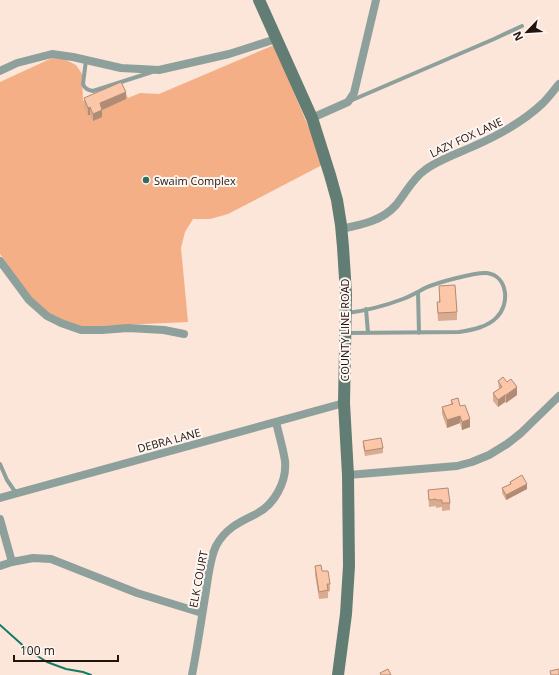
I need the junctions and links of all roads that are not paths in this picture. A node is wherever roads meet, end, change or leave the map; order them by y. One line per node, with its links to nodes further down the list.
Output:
1 (259, 0): 4 (street, COUNTY LINE ROAD)
2 (376, 0): 9 (street)
3 (522, 26): 9 (lane)
4 (276, 39): 6 (street); 10 (street, COUNTY LINE ROAD)
5 (86, 60): 6 (street); 6 (lane); 7 (street)
6 (159, 70)
7 (0, 71)
8 (559, 84): 11 (street, LAZY FOX LANE)
9 (348, 102): 10 (street)
10 (312, 118): 11 (street, COUNTY LINE ROAD)
11 (341, 229): 15 (street, COUNTY LINE ROAD)
12 (0, 261): 18 (street)
13 (418, 292): 14 (lane); 17 (lane); 17 (lane)
14 (366, 309): 15 (lane); 16 (lane)
15 (345, 313): 19 (street, COUNTY LINE ROAD)
16 (368, 333): 17 (lane); 19 (lane)
17 (419, 333)
18 (184, 334)
19 (345, 334): 21 (street, COUNTY LINE ROAD)
20 (559, 396): 24 (street)
21 (344, 403): 22 (street, DEBRA LANE); 24 (street, COUNTY LINE ROAD)
22 (276, 422): 25 (street, DEBRA LANE); 30 (street, ELK COURT)
23 (0, 464): 25 (lane)
24 (348, 475): 32 (street, COUNTY LINE ROAD)
25 (16, 494): 26 (street, DEBRA LANE)
26 (0, 498)
27 (0, 519): 28 (street)
28 (12, 562): 29 (street); 30 (street)
29 (0, 566)
30 (202, 613): 31 (street, ELK COURT)
31 (192, 675)
32 (338, 675)

